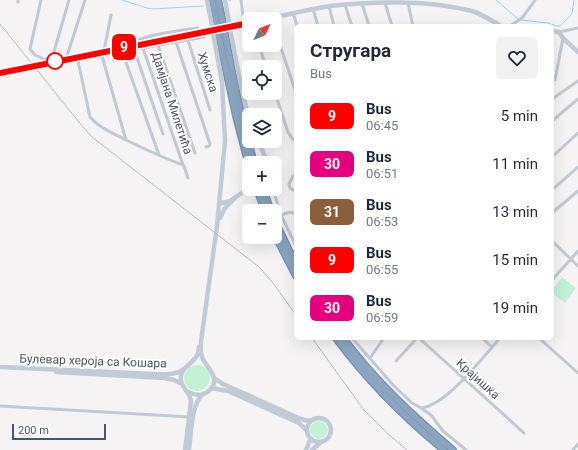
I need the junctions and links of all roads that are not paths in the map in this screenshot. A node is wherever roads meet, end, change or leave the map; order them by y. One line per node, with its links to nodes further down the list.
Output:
1 (41, 0): 49 (street)
2 (69, 0): 49 (street)
3 (85, 0): 47 (street)
4 (207, 0): 20 (main road)
5 (212, 0): 20 (highway)
6 (218, 0): 20 (highway)
7 (224, 0): 20 (main road)
8 (241, 0): 16 (street)
9 (535, 0): 30 (street)
10 (362, 3): 11 (main road); 13 (main road); 26 (street)
11 (385, 3): 12 (main road); 27 (street)
12 (408, 3): 28 (street); 29 (main road)
13 (345, 5): 14 (main road); 25 (street)
14 (329, 6): 15 (main road); 24 (street)
15 (313, 9): 17 (main road); 23 (street)
16 (244, 12)
17 (294, 13): 19 (main road); 22 (street)
18 (111, 15): 46 (street)
19 (282, 16)
20 (220, 24): 35 (highway, bridge); 35 (main road, bridge)
21 (242, 24): 41 (main road, Хумска)
22 (297, 24)
23 (317, 24)
24 (334, 24)
25 (351, 24)
26 (368, 24)
27 (391, 24)
28 (413, 24)
29 (498, 24)
30 (514, 24)
31 (198, 28): 41 (street, Хумска)
32 (578, 28): 34 (street)
33 (554, 31): 34 (main road)
34 (559, 32): 37 (main road)
35 (223, 36): 57 (main road); 68 (highway); 69 (highway); 77 (main road)
36 (204, 37): 38 (street, Хумска)
37 (563, 38): 45 (main road); 51 (street)
38 (188, 40): 39 (street, Хумска); 58 (street, Хумска)
39 (176, 42): 40 (street, Хумска); 64 (street)
40 (158, 45): 42 (street, Хумска); 65 (street)
41 (132, 48): 42 (street, Хумска); 44 (street, Хумска); 46 (main road, Хумска); 61 (street)
42 (143, 48): 70 (street, Дамјана Милетића)
43 (282, 51): 53 (street)
44 (122, 52): 46 (street, Хумска); 66 (street)
45 (578, 52)
46 (103, 54): 48 (main road, Хумска); 62 (street)
47 (66, 59): 48 (main road, Хумска); 49 (main road, Хумска)
48 (75, 59): 62 (street)
49 (51, 62): 50 (main road, Хумска)
50 (0, 73)
51 (555, 80)
52 (578, 80): 54 (street)
53 (294, 86)
54 (554, 98)
55 (578, 99): 59 (street)
56 (277, 100): 63 (street)
57 (246, 108)
58 (210, 110)
59 (554, 119)
60 (578, 133): 67 (street)
61 (163, 134)
62 (126, 140): 66 (street)
63 (294, 140)
64 (206, 147)
65 (195, 153)
66 (159, 155): 70 (street)
67 (554, 155)
68 (246, 156)
69 (252, 156)
70 (182, 165): 73 (street, Дамјана Милетића)
71 (578, 167): 74 (street)
72 (294, 176): 75 (street)
73 (188, 178)
74 (554, 188)
75 (294, 191)
76 (578, 191): 82 (street)
77 (221, 192): 80 (main road); 81 (main road)
78 (242, 193): 79 (main road)
79 (236, 197): 80 (main road); 85 (main road)
80 (230, 201): 81 (main road)
81 (219, 204): 85 (main road)
82 (554, 211)
83 (294, 213): 84 (street)
84 (282, 215): 87 (street)
85 (217, 226): 104 (main road)
86 (282, 235): 92 (highway)
87 (294, 241)
88 (554, 243): 91 (street)
89 (280, 244): 94 (highway)
90 (578, 251): 91 (street)
91 (571, 259): 93 (street); 95 (street)
92 (294, 261)
93 (578, 266)
94 (294, 272)
95 (554, 278)
96 (338, 340): 123 (highway)
97 (344, 340): 123 (highway)
98 (383, 340): 107 (street)
99 (416, 340): 108 (street)
100 (420, 340): 115 (street, Крајишка)
101 (484, 340): 106 (street)
102 (498, 340): 106 (street)
103 (541, 340): 113 (street)
104 (201, 341): 109 (main road); 110 (main road)
105 (356, 342): 107 (street)
106 (492, 347): 115 (street)
107 (370, 358): 121 (street)
108 (396, 361)
109 (190, 364): 110 (main road); 112 (main road)
110 (208, 366): 114 (main road)
111 (0, 368): 112 (main road, Булевар хероја са Кошара); 116 (main road, Булевар хероја са Кошара)
112 (184, 369): 116 (main road)
113 (578, 373)
114 (214, 378): 117 (main road); 124 (main road)
115 (464, 378): 121 (street); 127 (street, Крајишка)
116 (182, 384): 118 (main road)
117 (211, 388): 119 (main road); 125 (main road)
118 (188, 392): 119 (main road); 122 (main road)
119 (203, 394): 132 (main road)
120 (0, 406): 122 (street)
121 (421, 408): 137 (street)
122 (190, 417): 131 (main road)
123 (412, 419): 126 (highway)
124 (312, 420): 125 (main road); 129 (main road)
125 (306, 430): 128 (main road)
126 (428, 432): 135 (highway); 136 (highway)
127 (524, 432)
128 (310, 440): 129 (main road); 133 (main road)
129 (321, 443): 134 (main road)
130 (578, 444): 138 (street)
131 (185, 450)
132 (189, 450)
133 (306, 450)
134 (312, 450)
135 (444, 450)
136 (453, 450)
137 (466, 450)
138 (573, 450)

